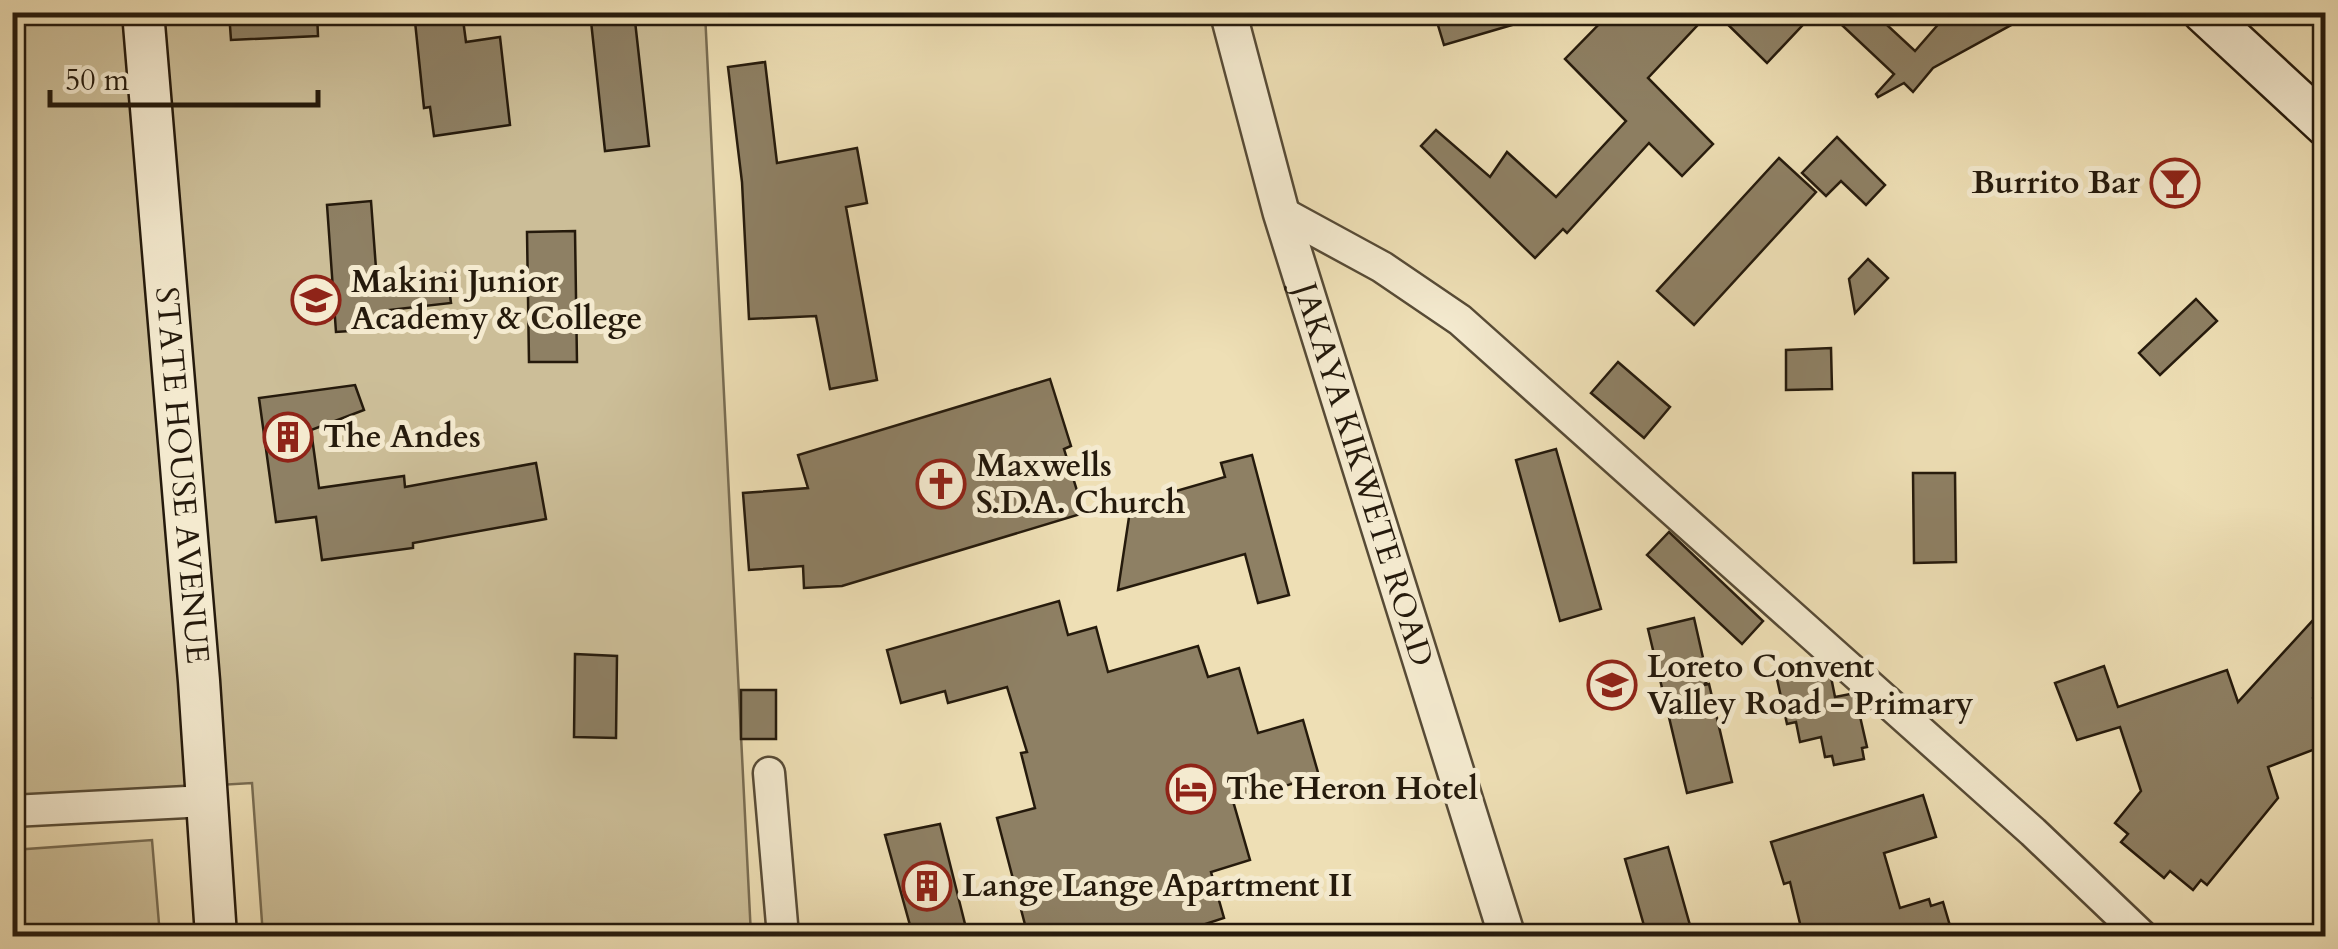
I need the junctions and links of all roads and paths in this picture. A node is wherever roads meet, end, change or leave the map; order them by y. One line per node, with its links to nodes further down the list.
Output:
1 (142, 12): 7 (main road, STATE HOUSE AVENUE)
2 (1228, 12): 5 (street, JAKAYA KIKWETE ROAD)
3 (2203, 12): 4 (main road)
4 (2326, 126)
5 (1282, 212): 11 (street, JAKAYA KIKWETE ROAD); 12 (street)
6 (768, 773): 10 (street)
7 (206, 800): 8 (street); 9 (main road, STATE HOUSE AVENUE)
8 (12, 811)
9 (216, 936)
10 (783, 936)
11 (1508, 936)
12 (2142, 936)

